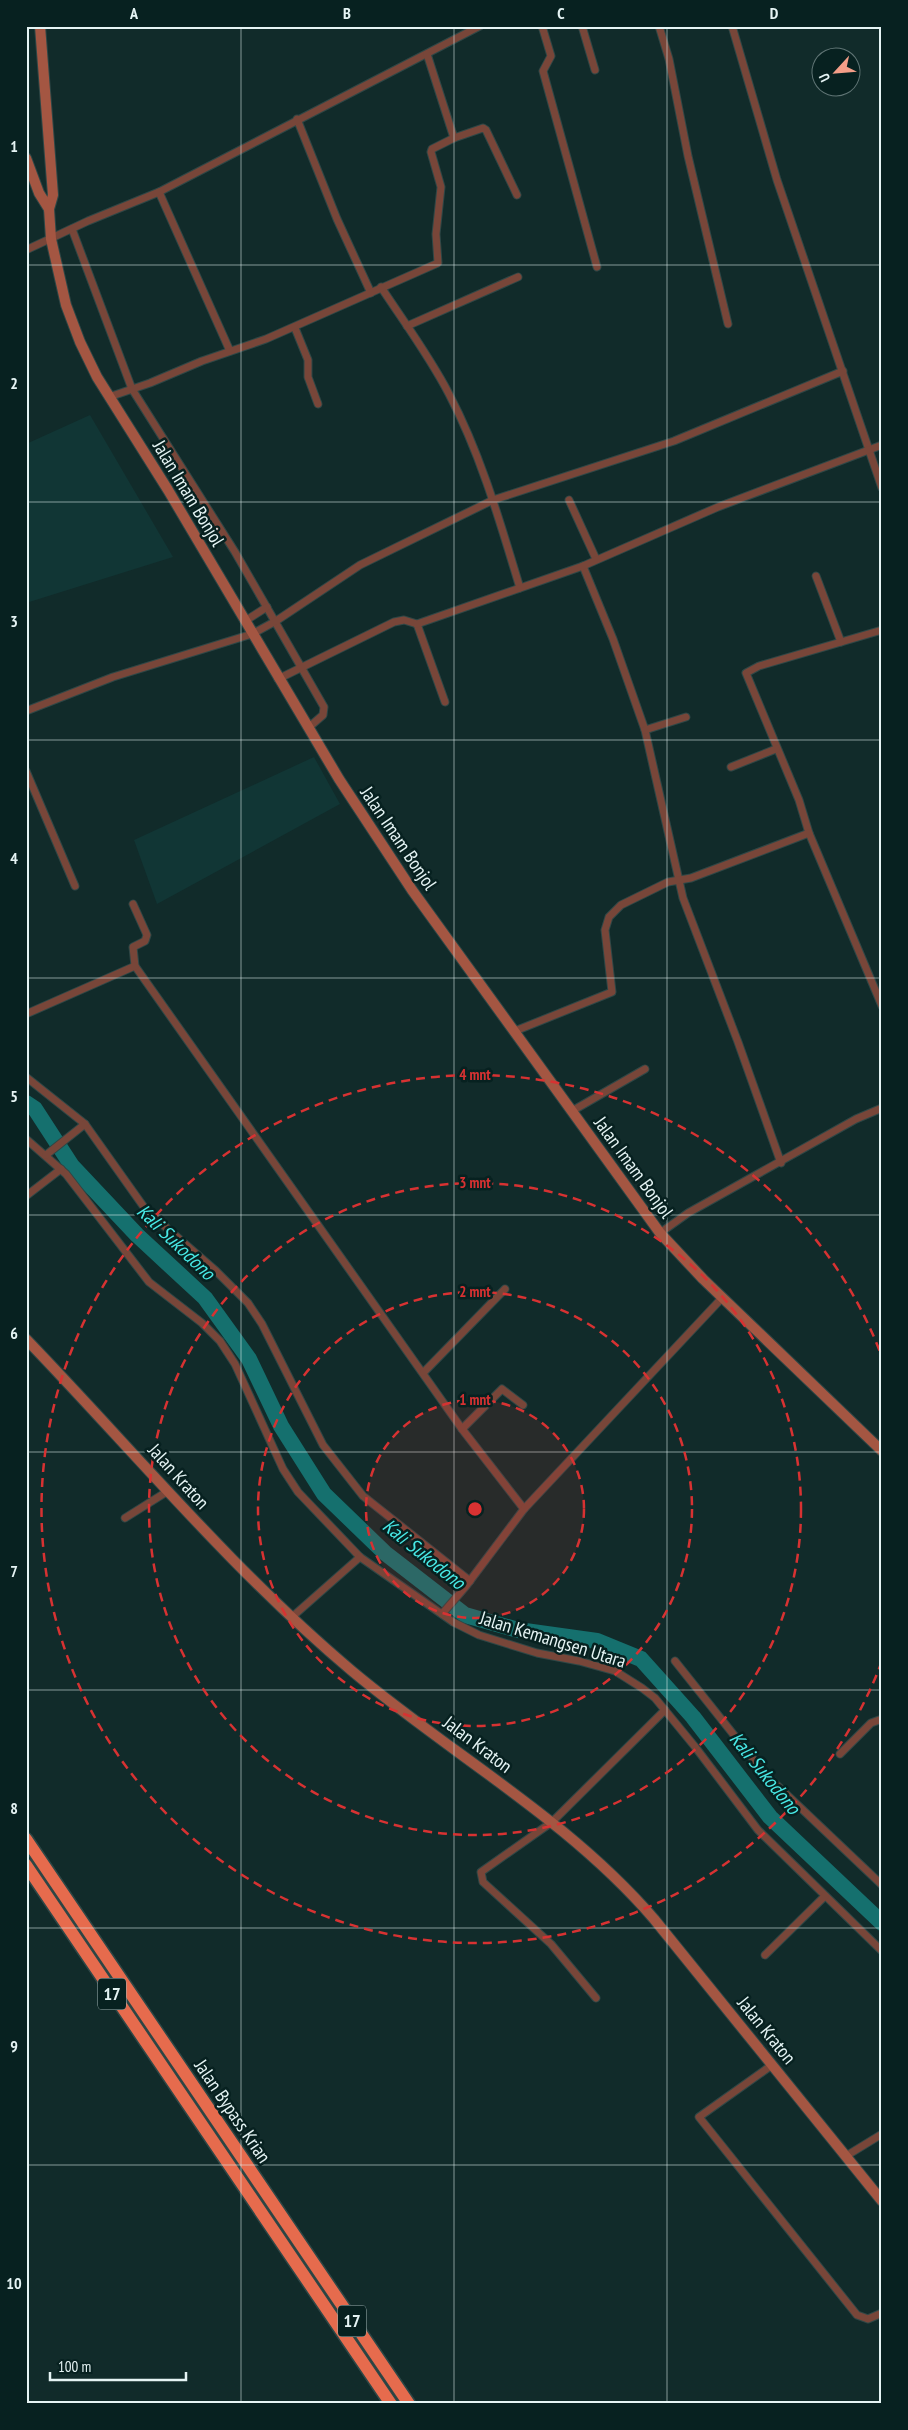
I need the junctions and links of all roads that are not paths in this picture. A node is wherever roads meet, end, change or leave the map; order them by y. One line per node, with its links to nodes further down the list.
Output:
1 (40, 26): 14 (main road)
2 (480, 26): 7 (street)
3 (542, 26): 18 (street)
4 (582, 26): 8 (street)
5 (659, 26): 22 (street)
6 (732, 26): 26 (street)
7 (426, 54): 9 (street); 10 (street)
8 (595, 70)
9 (297, 119): 12 (street); 21 (street)
10 (454, 138): 13 (street); 20 (street)
11 (26, 158): 14 (main road, Jalan Imam Bonjol)
12 (159, 192): 15 (street); 25 (street)
13 (517, 195)
14 (49, 209): 16 (main road, Jalan Imam Bonjol)
15 (72, 229): 16 (street); 27 (street)
16 (51, 239): 17 (street); 28 (main road, Jalan Imam Bonjol)
17 (26, 250)
18 (597, 267)
19 (518, 277): 23 (street)
20 (381, 287): 21 (street); 23 (street)
21 (371, 293): 24 (street)
22 (728, 324)
23 (407, 326): 33 (street)
24 (295, 328): 25 (street); 29 (street)
25 (230, 351): 27 (street)
26 (843, 371): 31 (street); 33 (street)
27 (132, 389): 28 (street); 39 (street)
28 (109, 397): 40 (main road, Jalan Imam Bonjol)
29 (318, 404)
30 (882, 445): 31 (street)
31 (869, 450): 32 (street); 35 (street)
32 (882, 488)
33 (493, 500): 38 (street); 41 (street)
34 (569, 500): 35 (street)
35 (596, 559): 36 (street)
36 (582, 566): 38 (street); 52 (street)
37 (816, 576): 45 (street)
38 (520, 588): 42 (street)
39 (267, 608): 40 (street); 41 (street)
40 (245, 620): 44 (main road, Jalan Imam Bonjol)
41 (276, 622): 44 (street); 46 (street)
42 (417, 624): 46 (street); 48 (street)
43 (882, 630): 45 (street)
44 (252, 634): 47 (main road, Jalan Imam Bonjol); 49 (street)
45 (841, 642): 53 (street)
46 (302, 668): 47 (street); 51 (street)
47 (278, 680): 51 (main road, Jalan Imam Bonjol)
48 (445, 702)
49 (26, 711)
50 (686, 717): 52 (street)
51 (308, 728): 63 (main road, Jalan Imam Bonjol)
52 (645, 730): 57 (street)
53 (776, 749): 54 (street); 56 (street)
54 (731, 767)
55 (26, 771): 58 (street)
56 (809, 833): 57 (street); 61 (street)
57 (678, 882): 63 (street); 71 (street)
58 (75, 886)
59 (133, 904): 60 (street)
60 (135, 966): 62 (street); 78 (street)
61 (882, 1006)
62 (26, 1014)
63 (515, 1031): 67 (main road, Jalan Imam Bonjol)
64 (645, 1069): 67 (street)
65 (26, 1077): 68 (street)
66 (882, 1108): 71 (street)
67 (572, 1111): 74 (main road, Jalan Imam Bonjol)
68 (85, 1124): 70 (street); 86 (street)
69 (26, 1139): 70 (street, Jalan Kemangsen Utara)
70 (49, 1153): 72 (street, Jalan Kemangsen Utara)
71 (780, 1163): 74 (street)
72 (61, 1169): 73 (street); 85 (street, Jalan Kemangsen Utara)
73 (26, 1196)
74 (660, 1233): 76 (main road, Jalan Imam Bonjol)
75 (505, 1289): 78 (street)
76 (722, 1298): 81 (main road, Jalan Imam Bonjol); 83 (street)
77 (26, 1338): 82 (main road, Jalan Kraton)
78 (424, 1372): 80 (street)
79 (523, 1405): 80 (street)
80 (462, 1429): 83 (street)
81 (882, 1451)
82 (168, 1491): 84 (street); 88 (main road, Jalan Kraton)
83 (524, 1509): 86 (street)
84 (124, 1518)
85 (360, 1557): 87 (street, Jalan Kemangsen Utara); 88 (street)
86 (468, 1583): 87 (street)
87 (442, 1614): 90 (street, Jalan Kemangsen Utara)
88 (292, 1617): 93 (main road, Jalan Kraton)
89 (675, 1662): 96 (street)
90 (665, 1710): 93 (street); 97 (street, Jalan Kemangsen Utara)
91 (882, 1719): 92 (street)
92 (840, 1754)
93 (552, 1822): 100 (street); 101 (main road, Jalan Kraton)
94 (26, 1839): 107 (highway, Jalan Bypass Krian / 17)
95 (26, 1865): 106 (highway, Jalan Bypass Krian / 17)
96 (882, 1885)
97 (825, 1896): 98 (street, Jalan Kemangsen Utara); 99 (street)
98 (882, 1951)
99 (765, 1955)
100 (596, 1998)
101 (772, 2065): 103 (main road, Jalan Kraton); 105 (street)
102 (882, 2134): 103 (street)
103 (846, 2156): 104 (main road, Jalan Kraton)
104 (882, 2201)
105 (882, 2313)
106 (391, 2404)
107 (409, 2404)

